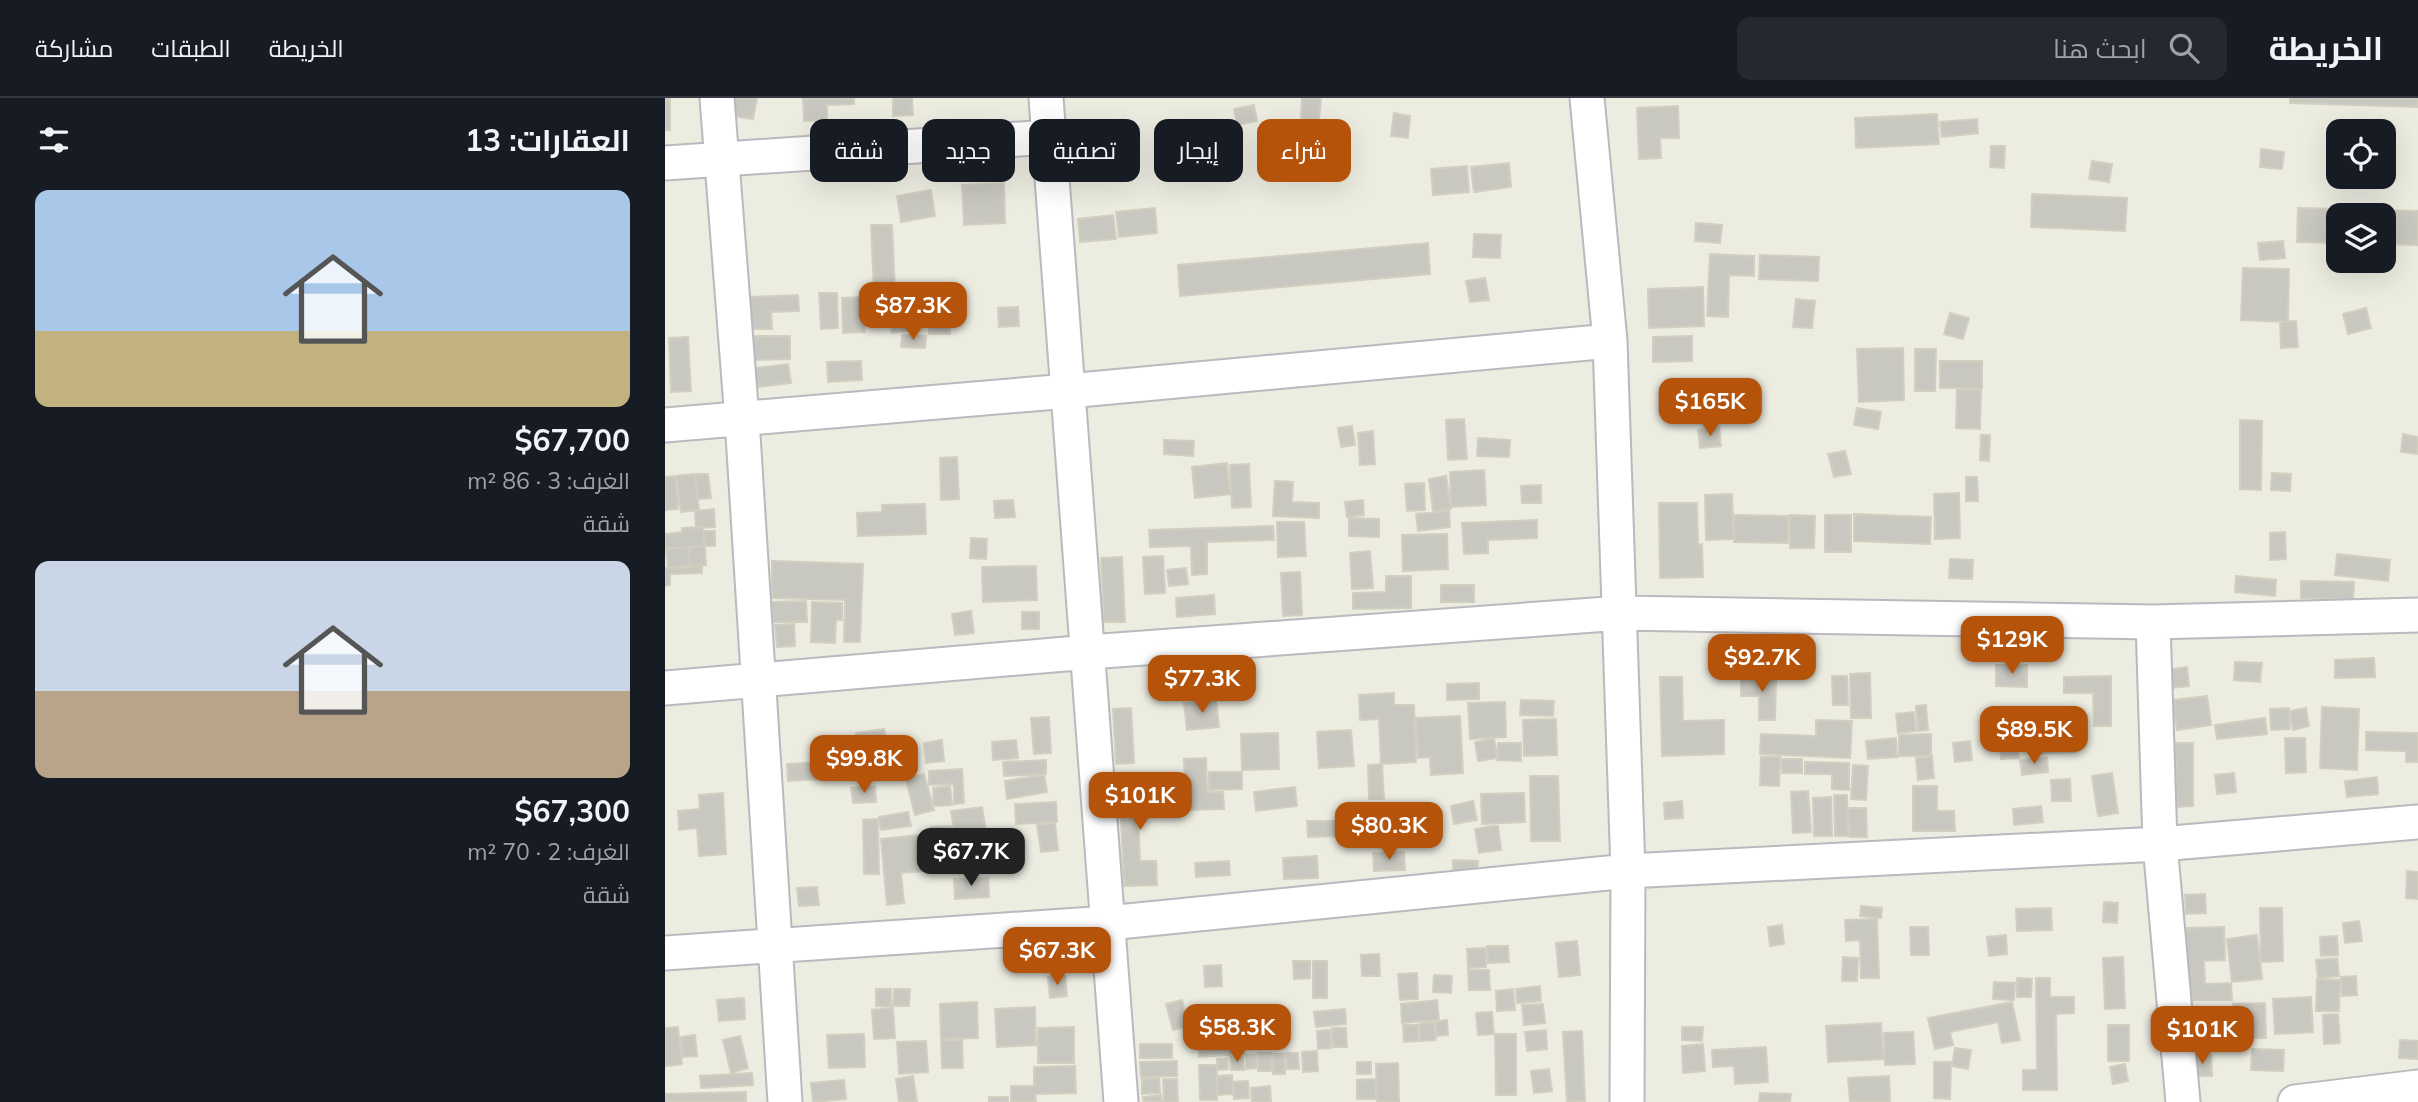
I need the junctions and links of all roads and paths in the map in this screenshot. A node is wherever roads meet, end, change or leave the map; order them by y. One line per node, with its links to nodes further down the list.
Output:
1 (717, 98): 6 (street)
2 (1046, 98): 4 (street)
3 (1587, 98): 9 (street)
4 (1048, 119)
5 (1029, 138): 6 (street)
6 (721, 160): 7 (street); 11 (street)
7 (665, 163)
8 (1052, 182): 10 (street)
9 (1610, 341): 10 (street); 13 (street)
10 (1068, 391): 11 (street); 16 (street)
11 (743, 419): 12 (street); 17 (street)
12 (665, 425)
13 (1621, 613): 15 (street); 16 (street); 21 (street)
14 (2418, 615): 15 (street)
15 (2153, 621): 20 (street)
16 (1089, 652): 17 (street); 22 (street)
17 (758, 682): 18 (street); 23 (street)
18 (665, 688)
19 (2418, 822): 20 (street)
20 (2160, 844): 21 (street); 29 (street)
21 (1628, 871): 22 (street); 28 (street)
22 (1108, 923): 23 (street); 27 (street)
23 (773, 946): 24 (street); 26 (street)
24 (665, 953)
25 (2418, 1087): 30 (street)
26 (785, 1102)
27 (1121, 1102)
28 (1627, 1102)
29 (2183, 1102)
30 (2295, 1102)

